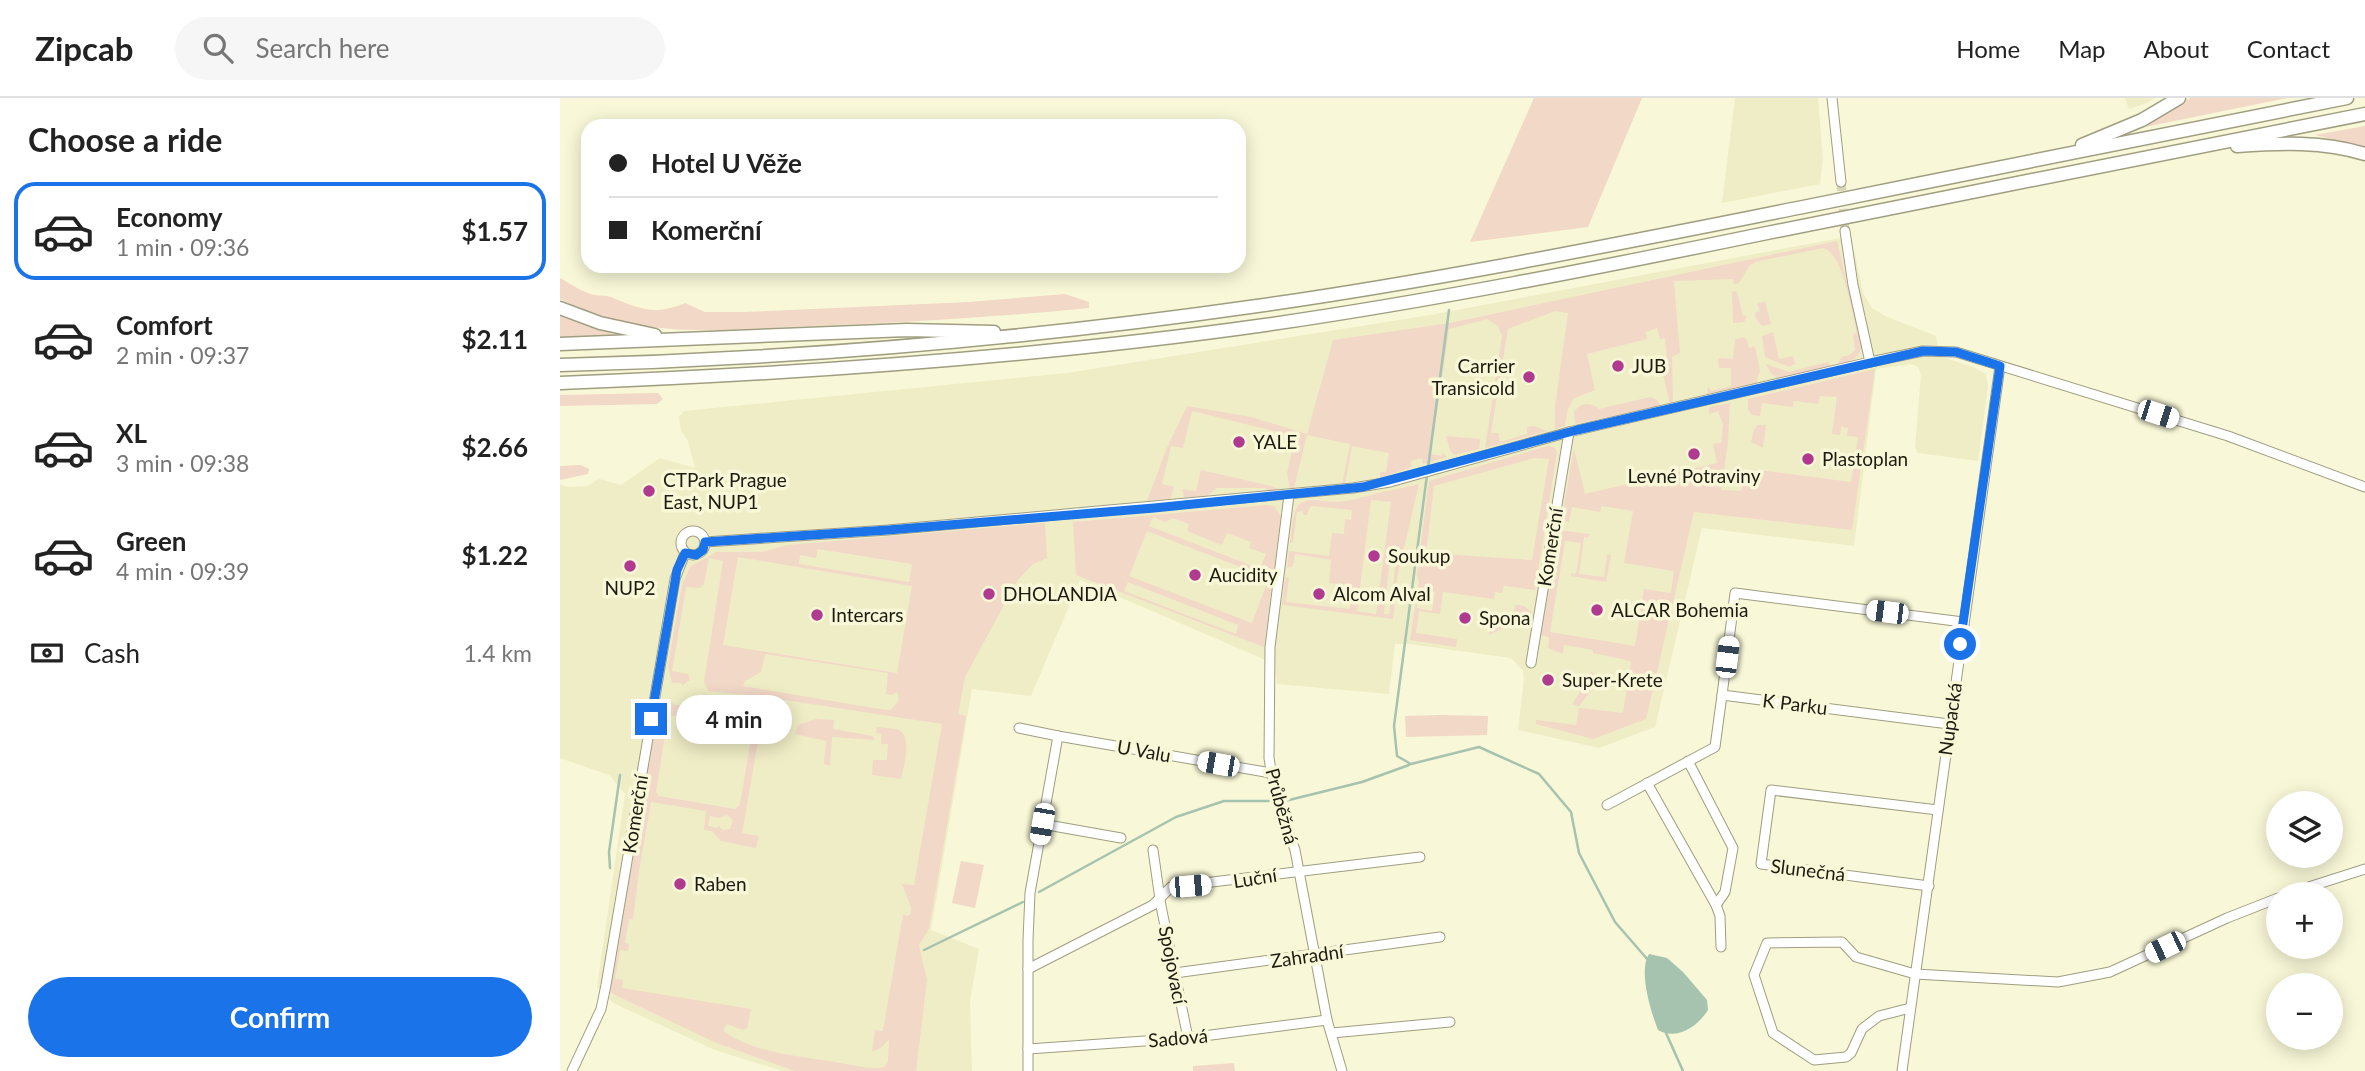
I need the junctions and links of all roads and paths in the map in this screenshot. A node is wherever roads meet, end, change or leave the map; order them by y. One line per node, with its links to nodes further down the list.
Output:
1 (1832, 98): 8 (street)
2 (2179, 98): 7 (highway)
3 (2347, 98): 7 (highway)
4 (2365, 114): 5 (highway)
5 (2193, 148): 6 (highway); 17 (highway)
6 (2365, 154)
7 (2059, 155): 11 (highway)
8 (1841, 181)
9 (1845, 231): 14 (street)
10 (560, 308): 12 (highway)
11 (1036, 334): 12 (highway); 15 (highway)
12 (697, 338): 13 (highway)
13 (560, 344)
14 (1870, 362): 16 (street, Komerční); 20 (street, Komerční)
15 (560, 365)
16 (2000, 366): 21 (street, Komerční); 25 (street, Nupacká)
17 (601, 381): 18 (highway); 19 (highway)
18 (560, 383)
19 (560, 389)
20 (1569, 432): 22 (street, Komerční); 26 (street, Komerční)
21 (2365, 487)
22 (1289, 495): 23 (street, Komerční); 32 (street, Průběžná)
23 (705, 542): 24 (street, Komerční); 24 (street, Komerční)
24 (685, 553): 59 (street, Komerční)
25 (1963, 622): 27 (street); 28 (street, Nupacká)
26 (1531, 663)
27 (1722, 695): 28 (street, K Parku); 31 (street)
28 (1949, 724): 35 (street, Nupacká)
29 (1019, 729): 30 (street, U Valu)
30 (1058, 736): 32 (street, U Valu); 36 (street)
31 (1688, 761): 33 (street); 46 (street)
32 (1271, 773): 41 (street, Průběžná)
33 (1647, 783): 34 (street); 46 (street)
34 (1607, 805)
35 (1938, 810): 43 (street, Nupacká); 43 (street, Slunečná)
36 (1042, 824): 37 (street); 50 (street)
37 (1121, 838)
38 (1153, 850): 44 (street, Spojovací)
39 (1420, 858): 41 (street, Luční)
40 (2365, 869): 42 (street)
41 (1299, 871): 44 (street, Luční); 49 (street, Průběžná)
42 (2324, 882)
43 (1929, 886): 52 (street, Nupacká)
44 (1161, 896): 50 (street, Luční); 51 (street, Spojovací)
45 (2266, 903): 52 (street)
46 (1716, 905): 48 (street)
47 (1440, 937): 49 (street, Zahradní)
48 (1721, 947)
49 (1314, 956): 51 (street, Zahradní); 54 (street, Průběžná)
50 (1028, 969): 58 (street)
51 (1175, 973): 57 (street, Spojovací)
52 (1915, 974): 53 (street, Nupacká); 53 (street)
53 (1910, 1008): 62 (street, Nupacká)
54 (1328, 1020): 56 (street, Průběžná); 57 (street, Sadová)
55 (1450, 1022): 56 (street)
56 (1332, 1033): 61 (street, Průběžná)
57 (1188, 1038): 58 (street, Sadová)
58 (1028, 1049): 60 (street)
59 (572, 1071)
60 (1028, 1071)
61 (1342, 1071)
62 (1902, 1071)

